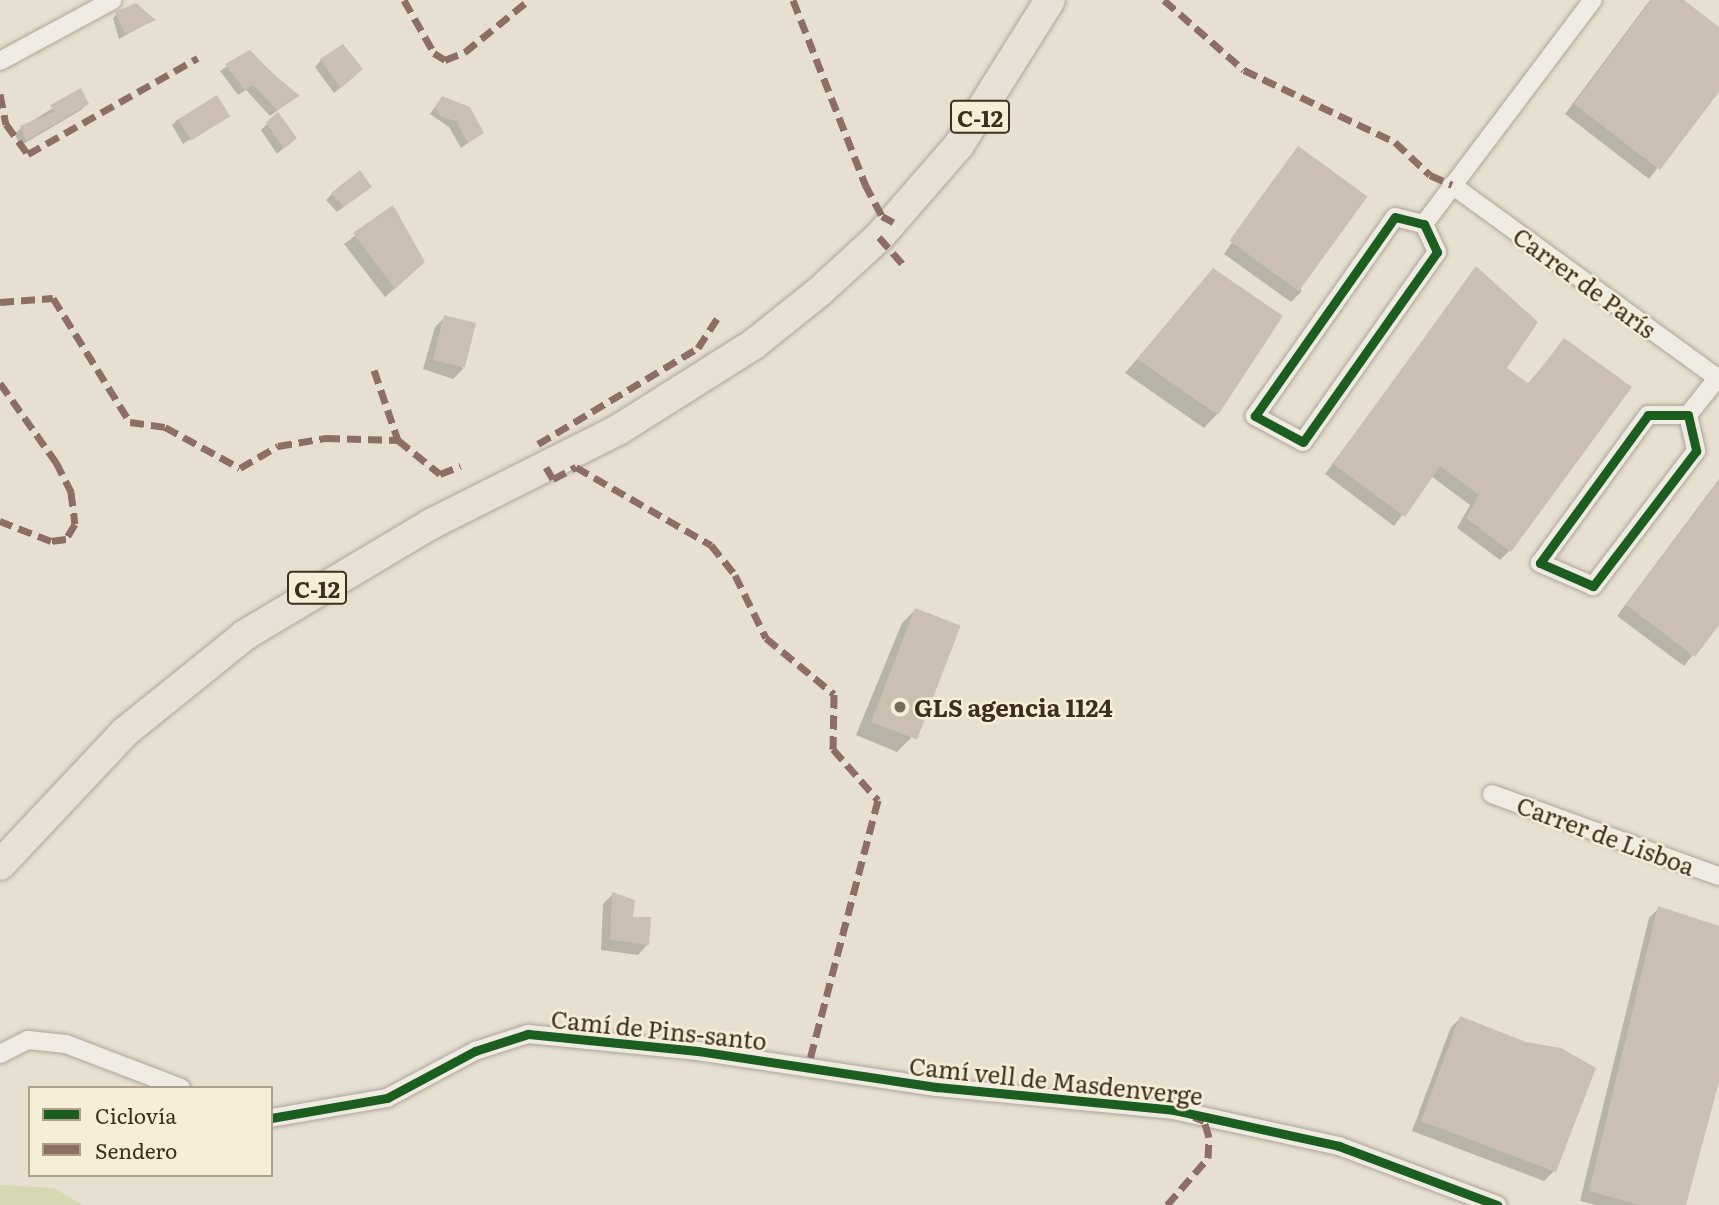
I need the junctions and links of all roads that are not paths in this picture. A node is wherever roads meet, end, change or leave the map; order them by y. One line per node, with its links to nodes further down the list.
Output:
1 (113, 0): 4 (street)
2 (1050, 0): 10 (main road, C-12)
3 (1593, 0): 5 (street)
4 (0, 61)
5 (1452, 185): 6 (street); 7 (street, Carrer de París)
6 (1424, 224): 6 (street)
7 (1718, 378): 8 (street)
8 (1688, 415): 8 (street)
9 (1492, 794): 11 (street, Carrer de Lisboa)
10 (0, 865)
11 (1719, 876)
12 (0, 1054): 14 (street)
13 (808, 1067): 15 (street, Camí de Pins-santo); 16 (street, Camí vell de Masdenverge)
14 (176, 1086)
15 (273, 1118)
16 (1497, 1205)

